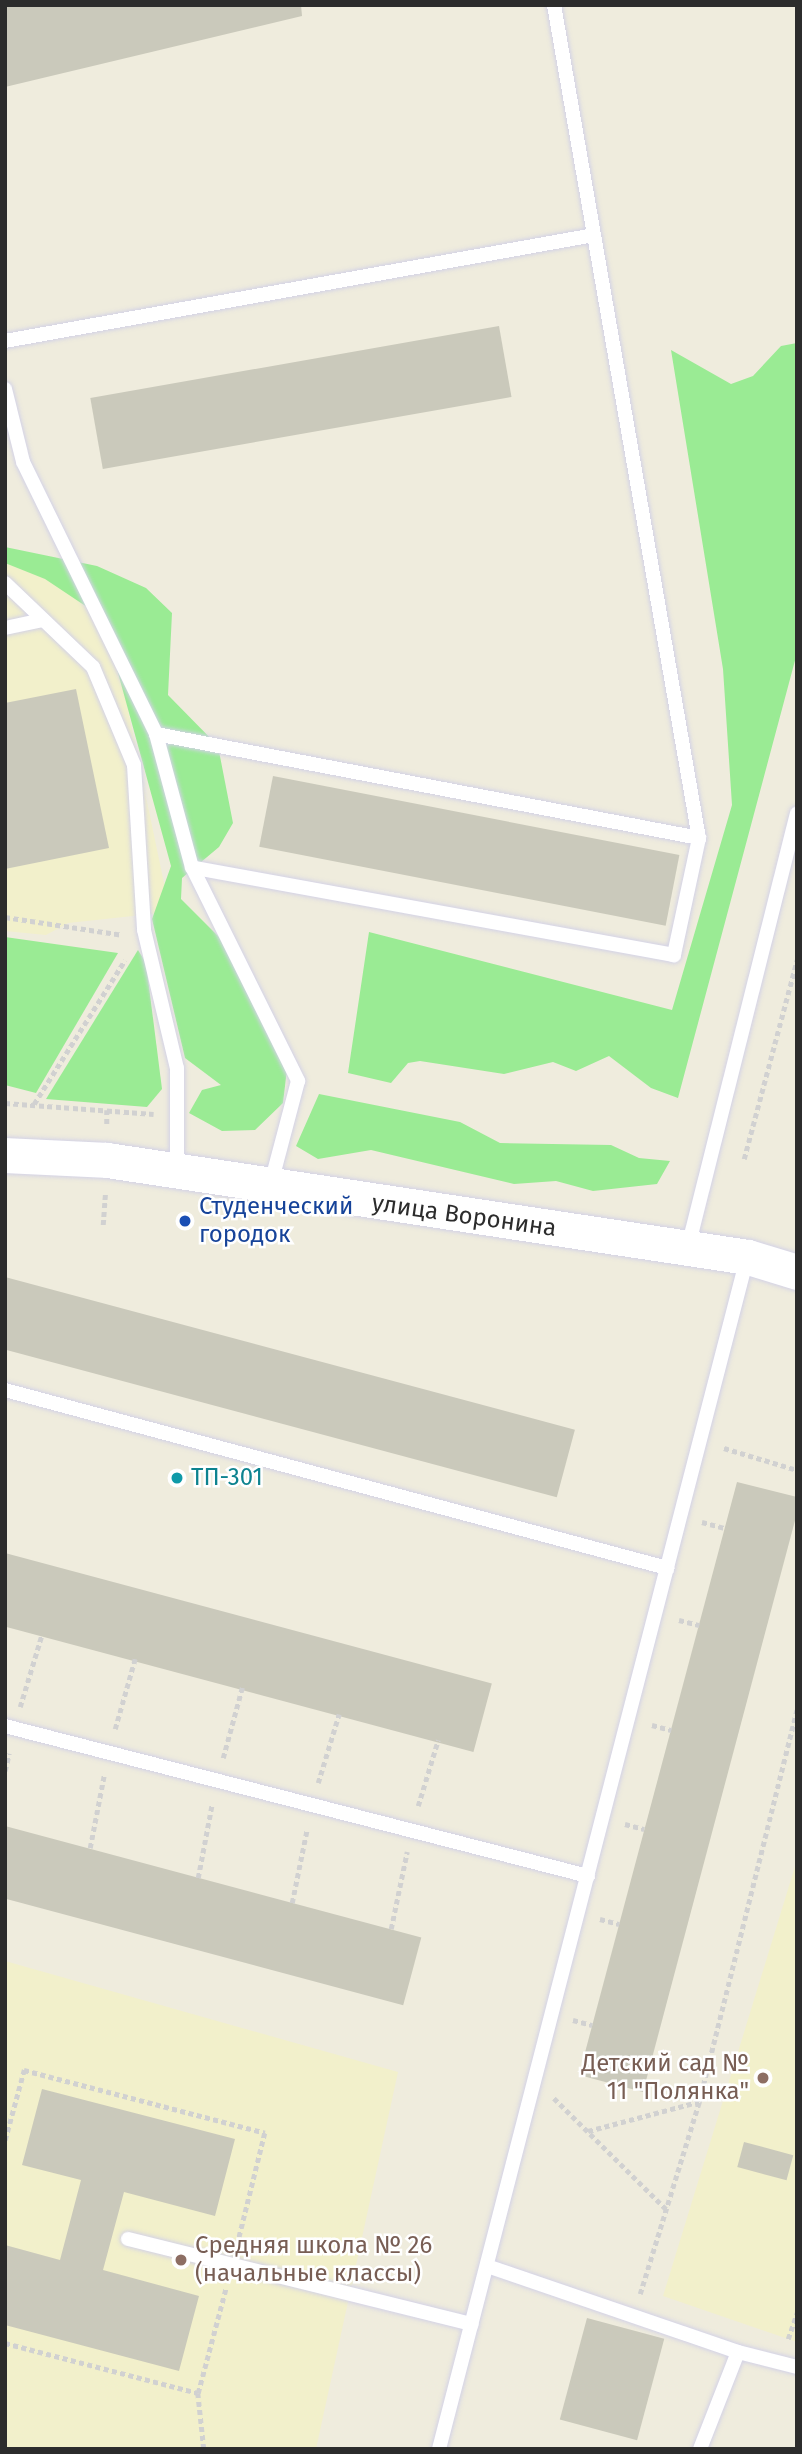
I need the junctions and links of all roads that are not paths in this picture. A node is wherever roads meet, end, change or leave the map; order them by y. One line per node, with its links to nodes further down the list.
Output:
1 (554, 5): 2 (lane)
2 (594, 235): 3 (lane); 11 (lane)
3 (5, 341)
4 (5, 388): 8 (lane)
5 (5, 583): 6 (lane)
6 (43, 620): 7 (lane); 14 (lane)
7 (5, 628)
8 (156, 734): 11 (lane); 12 (lane)
9 (797, 813): 10 (lane)
10 (795, 829): 16 (lane)
11 (699, 838): 12 (lane)
12 (192, 867): 15 (lane)
13 (5, 1155): 14 (street, улица Воронина)
14 (177, 1172): 15 (street, улица Воронина)
15 (270, 1188): 16 (street, улица Воронина)
16 (688, 1248): 17 (street, улица Воронина)
17 (748, 1257): 18 (street, улица Воронина); 20 (lane)
18 (797, 1272)
19 (5, 1391): 20 (lane)
20 (667, 1568): 22 (lane)
21 (5, 1726): 22 (lane)
22 (588, 1876): 24 (lane)
23 (128, 2239): 25 (lane)
24 (487, 2266): 25 (lane); 26 (lane)
25 (472, 2324): 28 (lane)
26 (738, 2352): 27 (lane); 29 (lane)
27 (797, 2367)
28 (439, 2449)
29 (700, 2449)

